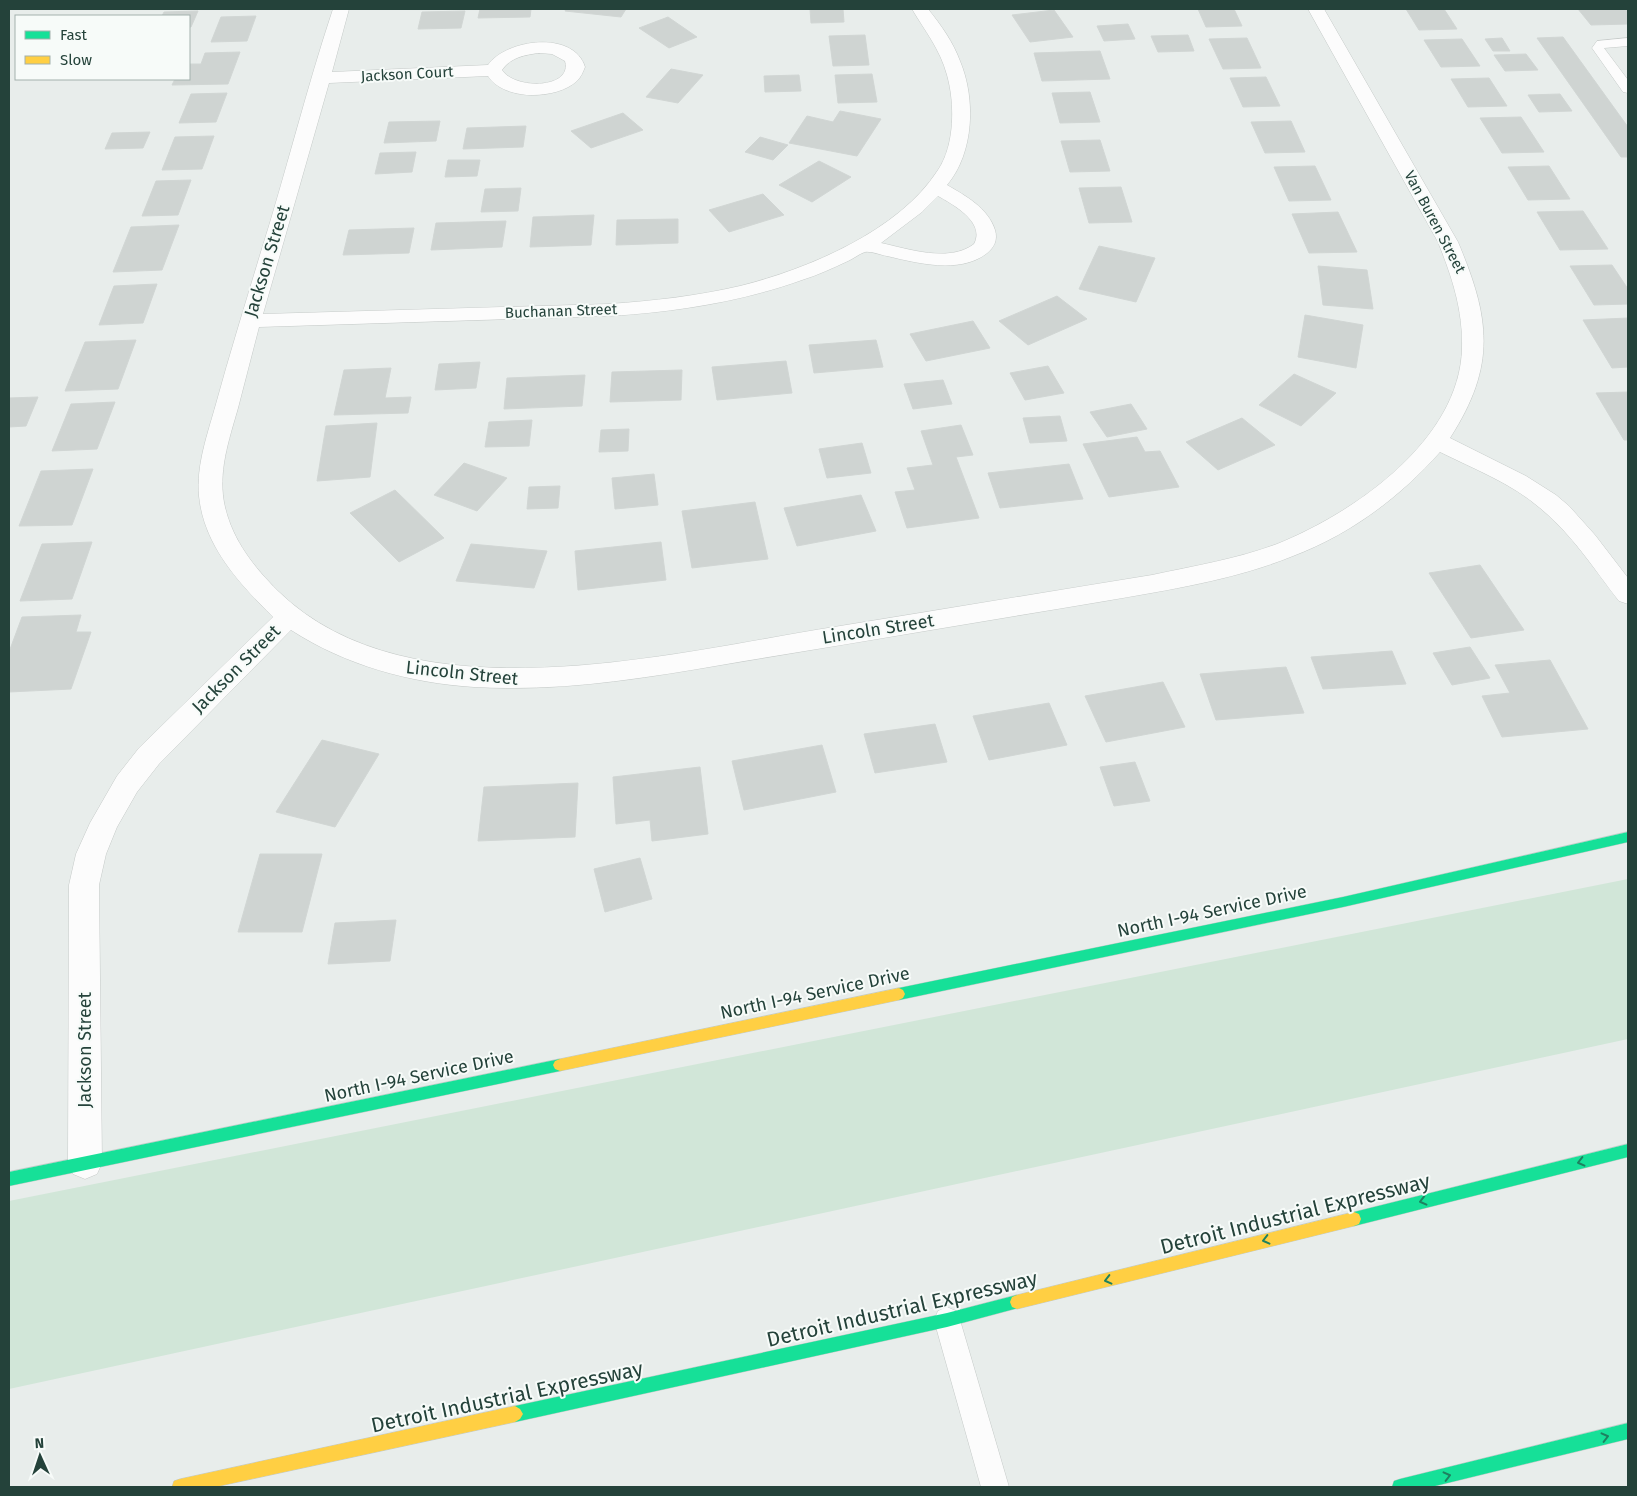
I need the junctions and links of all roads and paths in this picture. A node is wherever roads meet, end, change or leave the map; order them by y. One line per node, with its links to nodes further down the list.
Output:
1 (341, 9): 6 (street, Jackson Street)
2 (920, 9): 8 (street, Buchanan Street)
3 (1316, 9): 11 (street, Van Buren Street)
4 (1628, 42): 7 (lane)
5 (494, 70): 6 (street, Jackson Court)
6 (320, 78): 10 (street, Jackson Street)
7 (1628, 89)
8 (935, 186): 9 (street, Buchanan Street); 9 (street)
9 (862, 245): 10 (street, Buchanan Street)
10 (249, 321): 13 (street, Jackson Street)
11 (1438, 441): 12 (street); 13 (street, Lincoln Street)
12 (1628, 595)
13 (289, 616): 16 (street, Jackson Street)
14 (1628, 837): 16 (main road, North I-94 Service Drive)
15 (1628, 1150): 18 (main road, Detroit Industrial Expressway, one-way to 18)
16 (85, 1163): 17 (main road, North I-94 Service Drive)
17 (9, 1179)
18 (947, 1320): 20 (main road, Detroit Industrial Expressway); 21 (lane)
19 (1628, 1431): 22 (main road, one-way to 19)
20 (180, 1487)
21 (995, 1487)
22 (1400, 1487)

